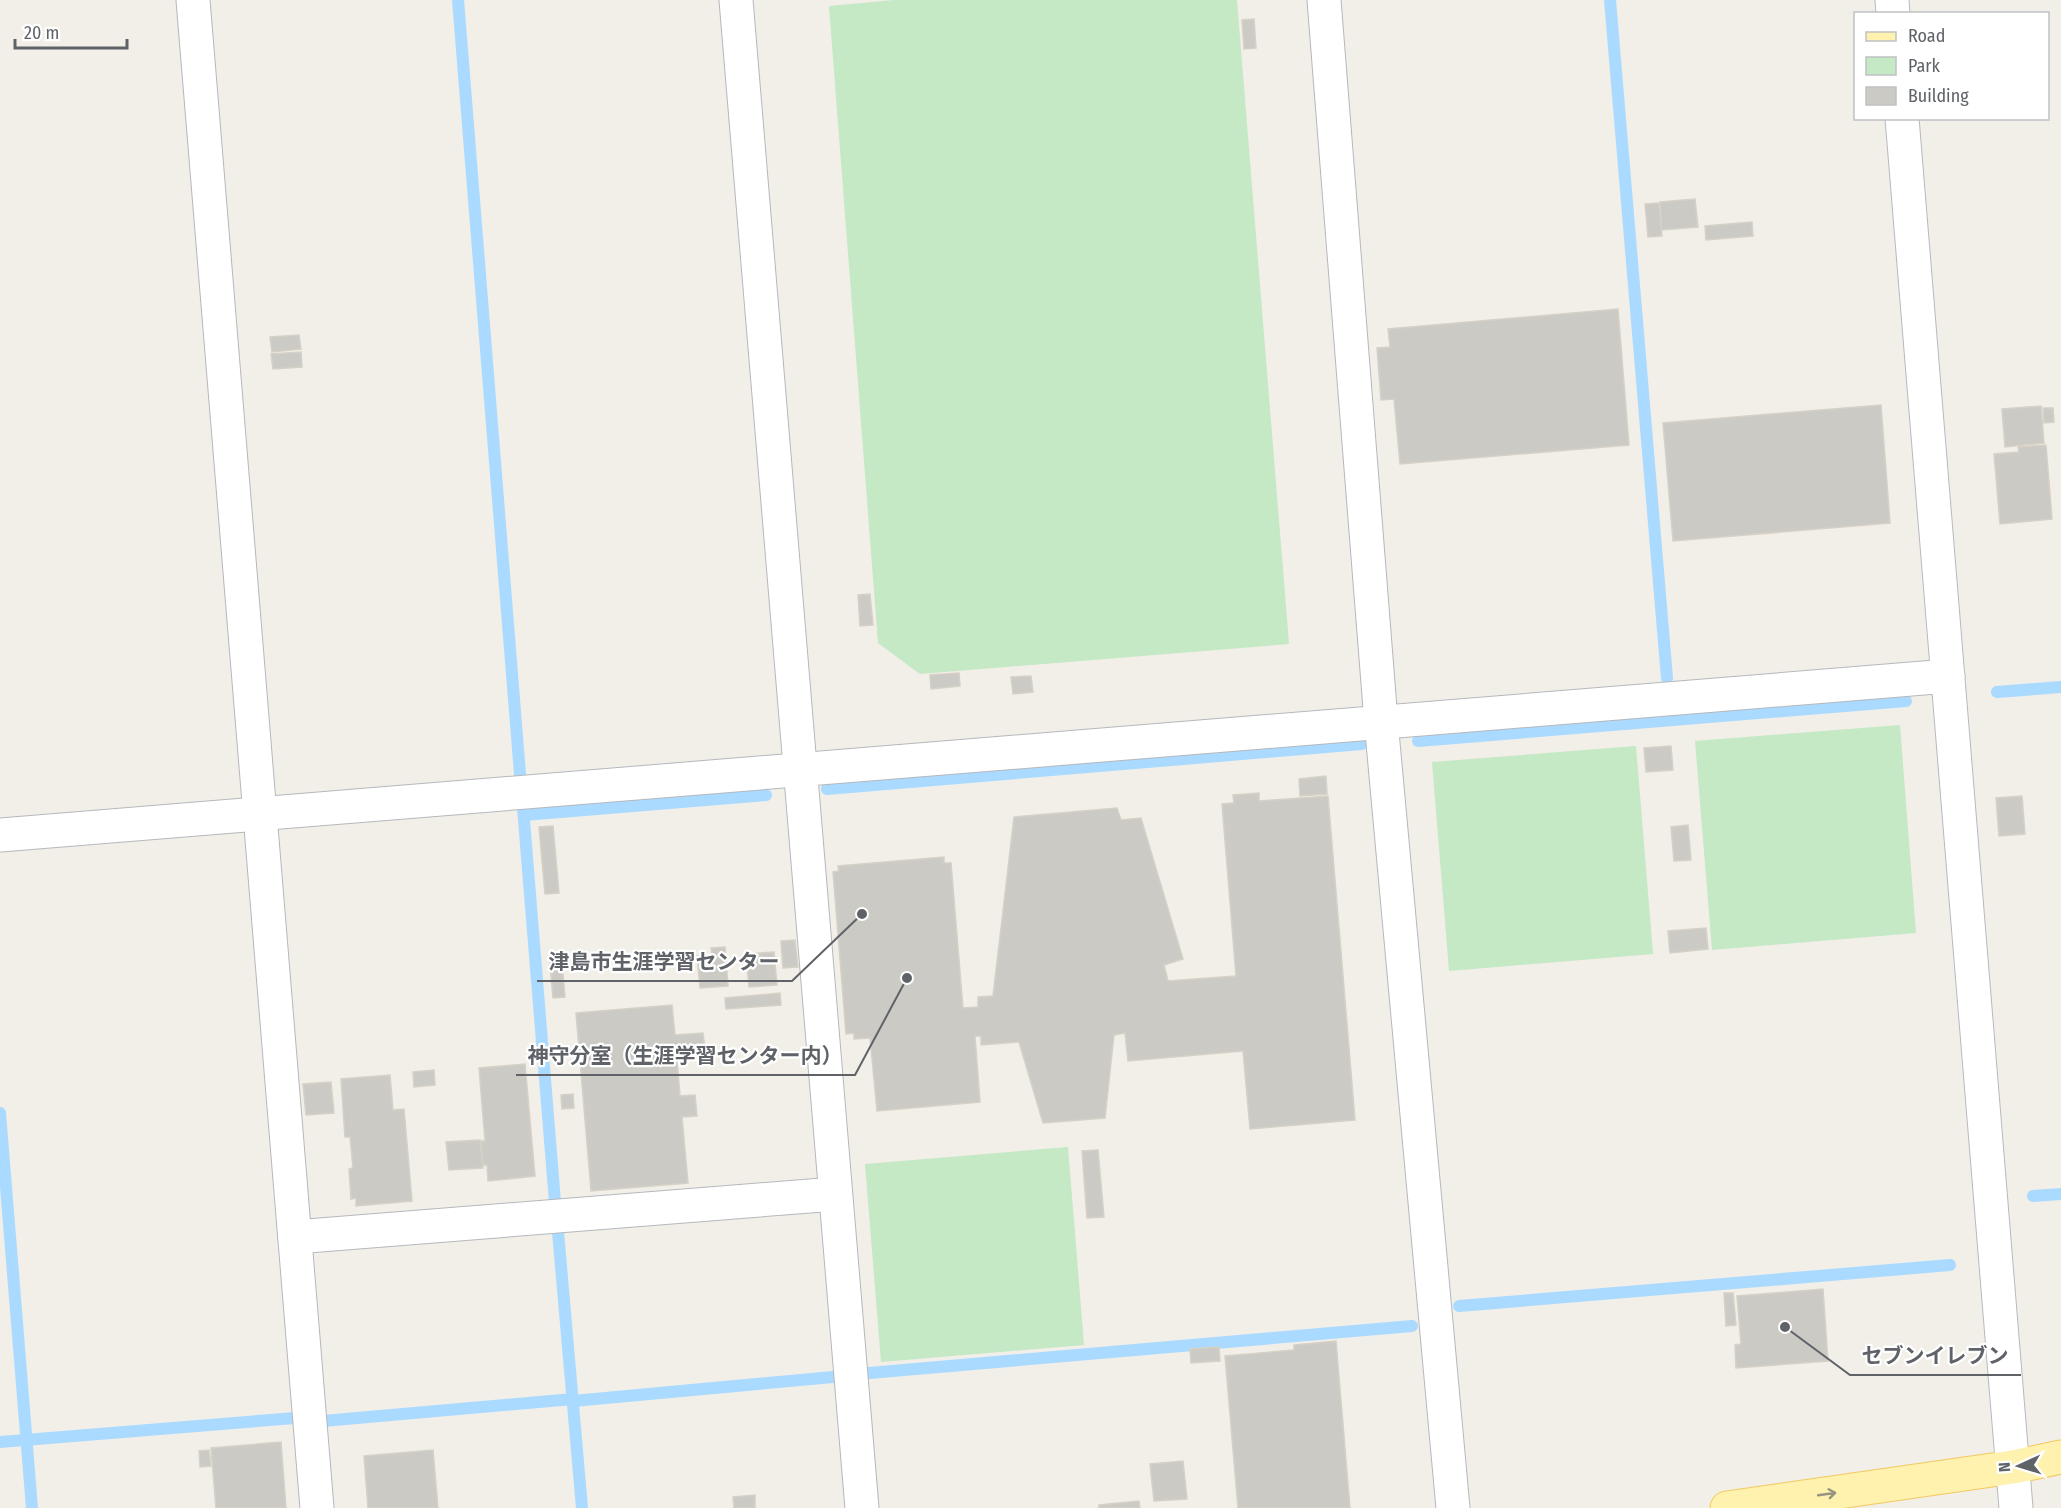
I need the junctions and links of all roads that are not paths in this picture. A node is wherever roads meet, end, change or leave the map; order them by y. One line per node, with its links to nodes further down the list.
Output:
1 (193, 0): 8 (street)
2 (736, 0): 7 (street)
3 (1324, 0): 6 (street)
4 (1902, 120): 5 (street)
5 (1948, 676): 6 (street); 13 (street)
6 (1381, 722): 7 (street); 16 (street)
7 (800, 768): 8 (street); 10 (street)
8 (260, 814): 9 (street); 11 (street)
9 (0, 835)
10 (836, 1194): 11 (street); 15 (street)
11 (295, 1237): 14 (street)
12 (2061, 1457): 13 (main road)
13 (2013, 1467): 17 (main road, one-way to 13); 18 (street)
14 (317, 1508)
15 (862, 1508)
16 (1453, 1508)
17 (1727, 1508)
18 (2016, 1508)

